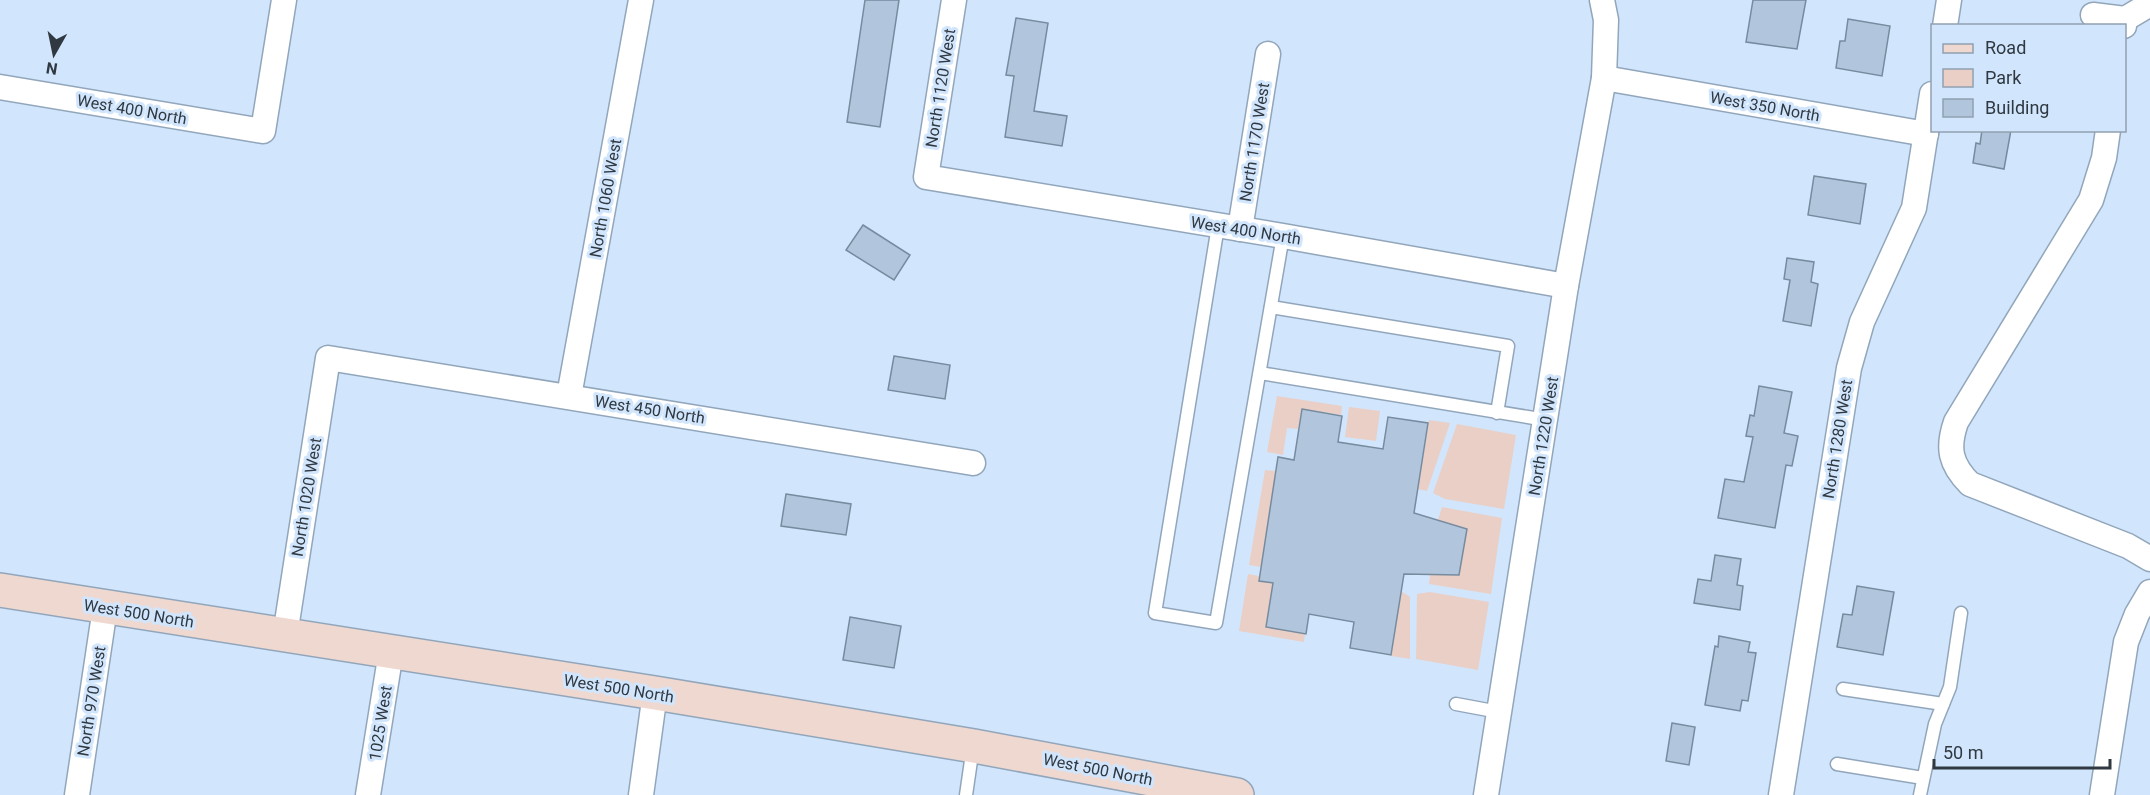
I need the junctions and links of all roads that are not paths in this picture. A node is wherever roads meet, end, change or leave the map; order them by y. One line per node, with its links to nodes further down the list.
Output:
1 (284, 0): 12 (street, West 400 North)
2 (641, 0): 23 (street, North 1060 West)
3 (954, 0): 16 (street, North 1120 West)
4 (1602, 0): 11 (street, North 1220 West)
5 (1949, 0): 9 (street)
6 (2150, 4): 8 (street)
7 (2093, 15): 8 (street)
8 (2124, 22)
9 (1945, 24)
10 (1268, 54): 17 (street, North 1170 West)
11 (1604, 78): 15 (street, West 350 North); 19 (street, North 1220 West)
12 (0, 87)
13 (1931, 101): 15 (street, North 1280 West)
14 (2108, 132): 27 (street)
15 (1926, 134): 48 (street, North 1280 West)
16 (926, 177): 17 (street, West 400 North)
17 (1229, 227): 18 (street, West 400 North); 22 (lane)
18 (1283, 236): 19 (street, West 400 North); 20 (lane)
19 (1566, 286): 25 (street, North 1220 West)
20 (1271, 307): 22 (lane); 24 (lane)
21 (328, 358): 23 (street, West 450 North); 32 (street, North 1020 West)
22 (1260, 374): 24 (lane)
23 (569, 396): 26 (street, West 450 North)
24 (1497, 413): 25 (lane)
25 (1546, 420): 38 (street, North 1220 West)
26 (973, 463)
27 (2150, 559)
28 (0, 590): 30 (street, West 500 North)
29 (2150, 592): 50 (street)
30 (105, 608): 32 (street, West 500 North); 42 (street, North 970 West)
31 (1961, 613): 37 (lane)
32 (285, 635): 33 (street, West 500 North)
33 (391, 652): 35 (street, West 500 North); 43 (street, 1025 West)
34 (1843, 689): 37 (lane)
35 (655, 693): 39 (street, West 500 North); 44 (street)
36 (1456, 704): 38 (lane)
37 (1943, 704): 41 (lane)
38 (1499, 711): 47 (street, North 1220 West)
39 (974, 746): 45 (lane); 46 (street, West 500 North)
40 (1837, 764): 41 (lane)
41 (1923, 778): 49 (lane)
42 (77, 795)
43 (368, 795)
44 (641, 795)
45 (966, 795)
46 (1237, 795)
47 (1486, 795)
48 (1781, 795)
49 (1920, 795)
50 (2102, 795)

